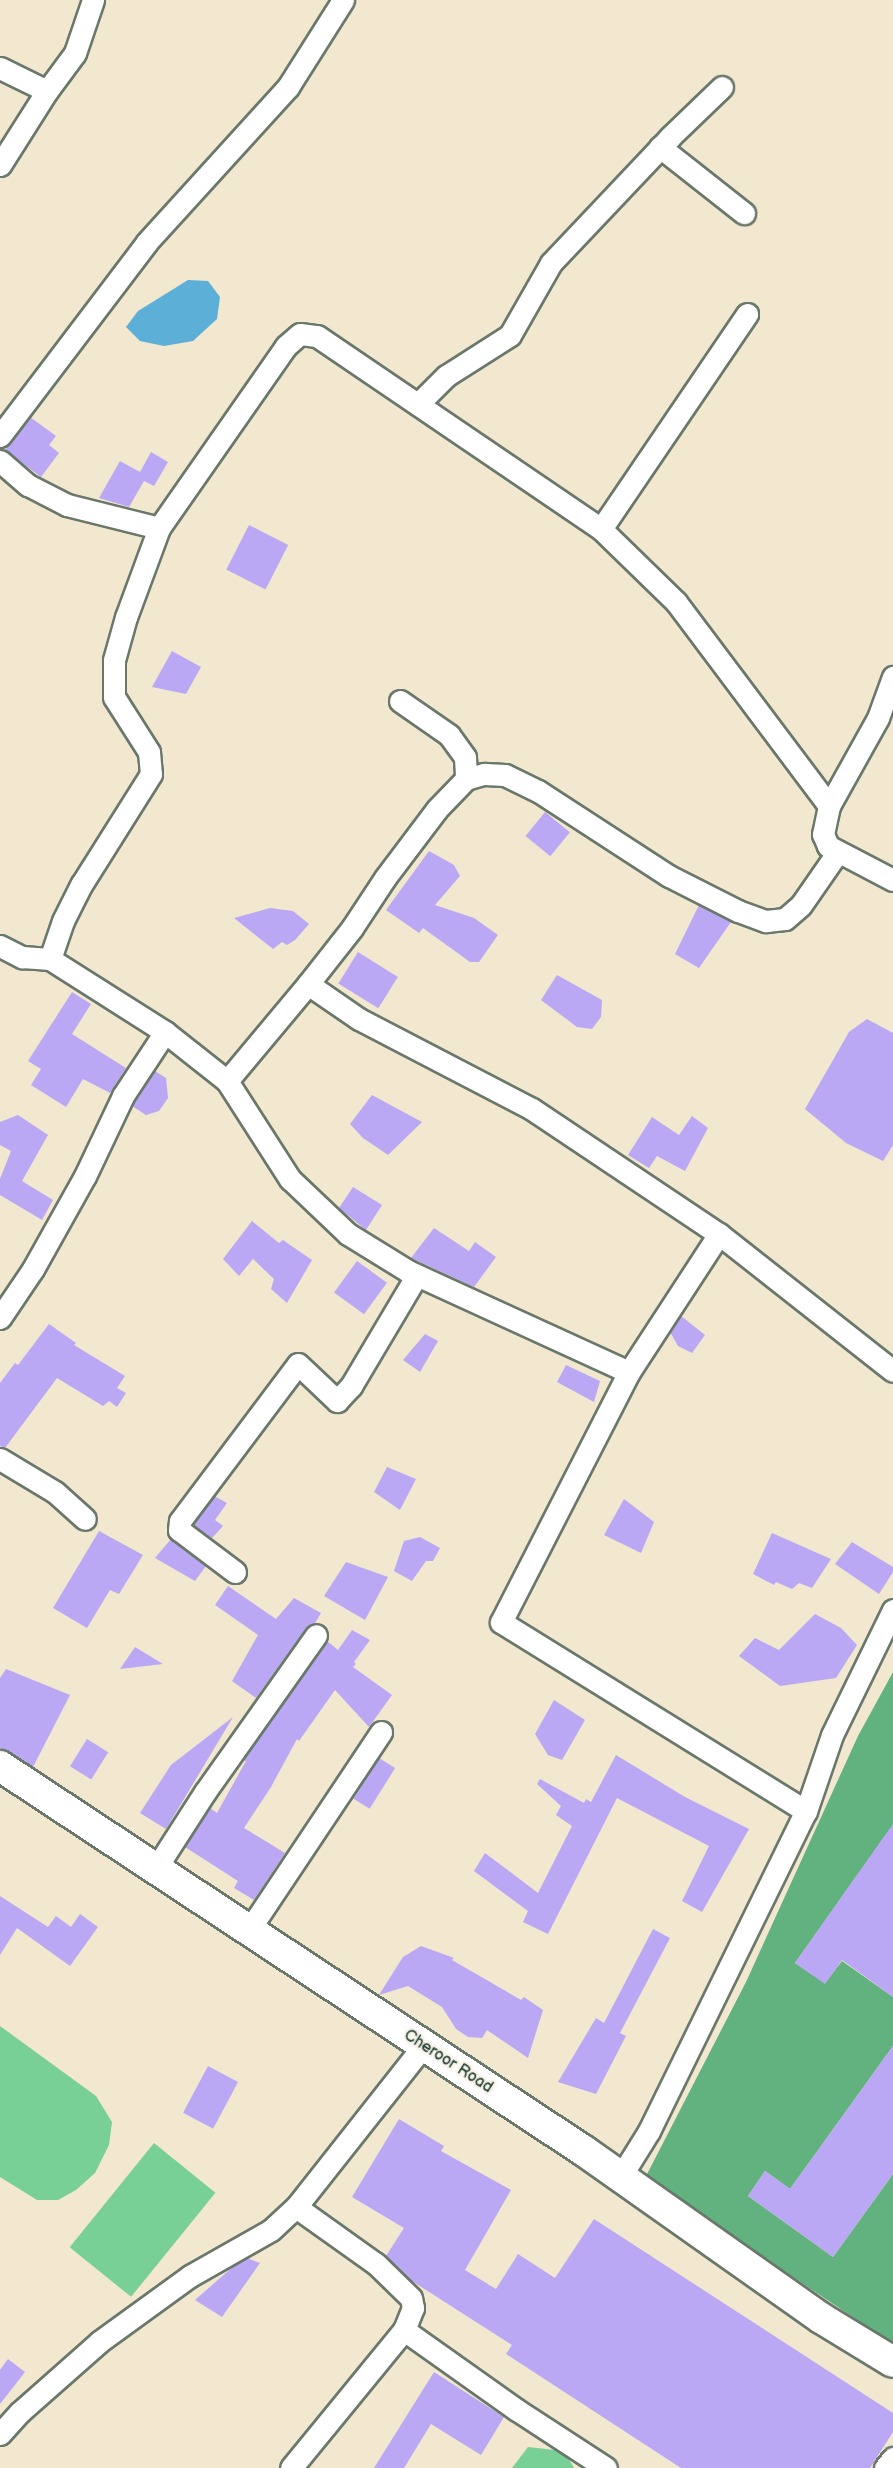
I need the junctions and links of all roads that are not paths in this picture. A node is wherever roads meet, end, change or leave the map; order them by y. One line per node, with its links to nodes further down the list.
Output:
1 (93, 0): 5 (street)
2 (343, 0): 11 (street)
3 (0, 68): 5 (street)
4 (722, 87): 6 (street)
5 (46, 91): 7 (street)
6 (660, 147): 8 (street); 10 (street)
7 (0, 165)
8 (744, 213)
9 (747, 314): 14 (street)
10 (418, 404): 13 (street); 14 (street)
11 (0, 436)
12 (0, 461): 13 (street)
13 (159, 528): 22 (street)
14 (601, 529): 18 (street)
15 (893, 677): 18 (street)
16 (400, 701): 17 (street)
17 (466, 779): 19 (street); 23 (street)
18 (829, 806): 19 (street)
19 (837, 853): 20 (street)
20 (893, 880)
21 (0, 946): 22 (street)
22 (50, 959): 24 (street)
23 (308, 984): 25 (street); 26 (street)
24 (165, 1032): 25 (street); 28 (street)
25 (227, 1081): 27 (street)
26 (719, 1234): 29 (street); 30 (street)
27 (417, 1275): 30 (street); 33 (street)
28 (0, 1318)
29 (893, 1371)
30 (629, 1372): 38 (street)
31 (0, 1459): 32 (street)
32 (85, 1519)
33 (235, 1572)
34 (893, 1610): 38 (street)
35 (316, 1635): 39 (street)
36 (381, 1732): 40 (street)
37 (0, 1766): 39 (main road, Cheroor Road)
38 (806, 1811): 42 (street)
39 (156, 1868): 40 (main road, Cheroor Road)
40 (249, 1930): 41 (main road, Cheroor Road)
41 (423, 2046): 42 (main road, Cheroor Road); 43 (street)
42 (621, 2176): 45 (main road, Cheroor Road)
43 (296, 2207): 44 (street); 46 (street)
44 (404, 2330): 48 (street); 49 (street)
45 (893, 2362)
46 (0, 2433)
47 (893, 2458): 50 (street)
48 (291, 2468)
49 (606, 2468)
50 (885, 2468)

